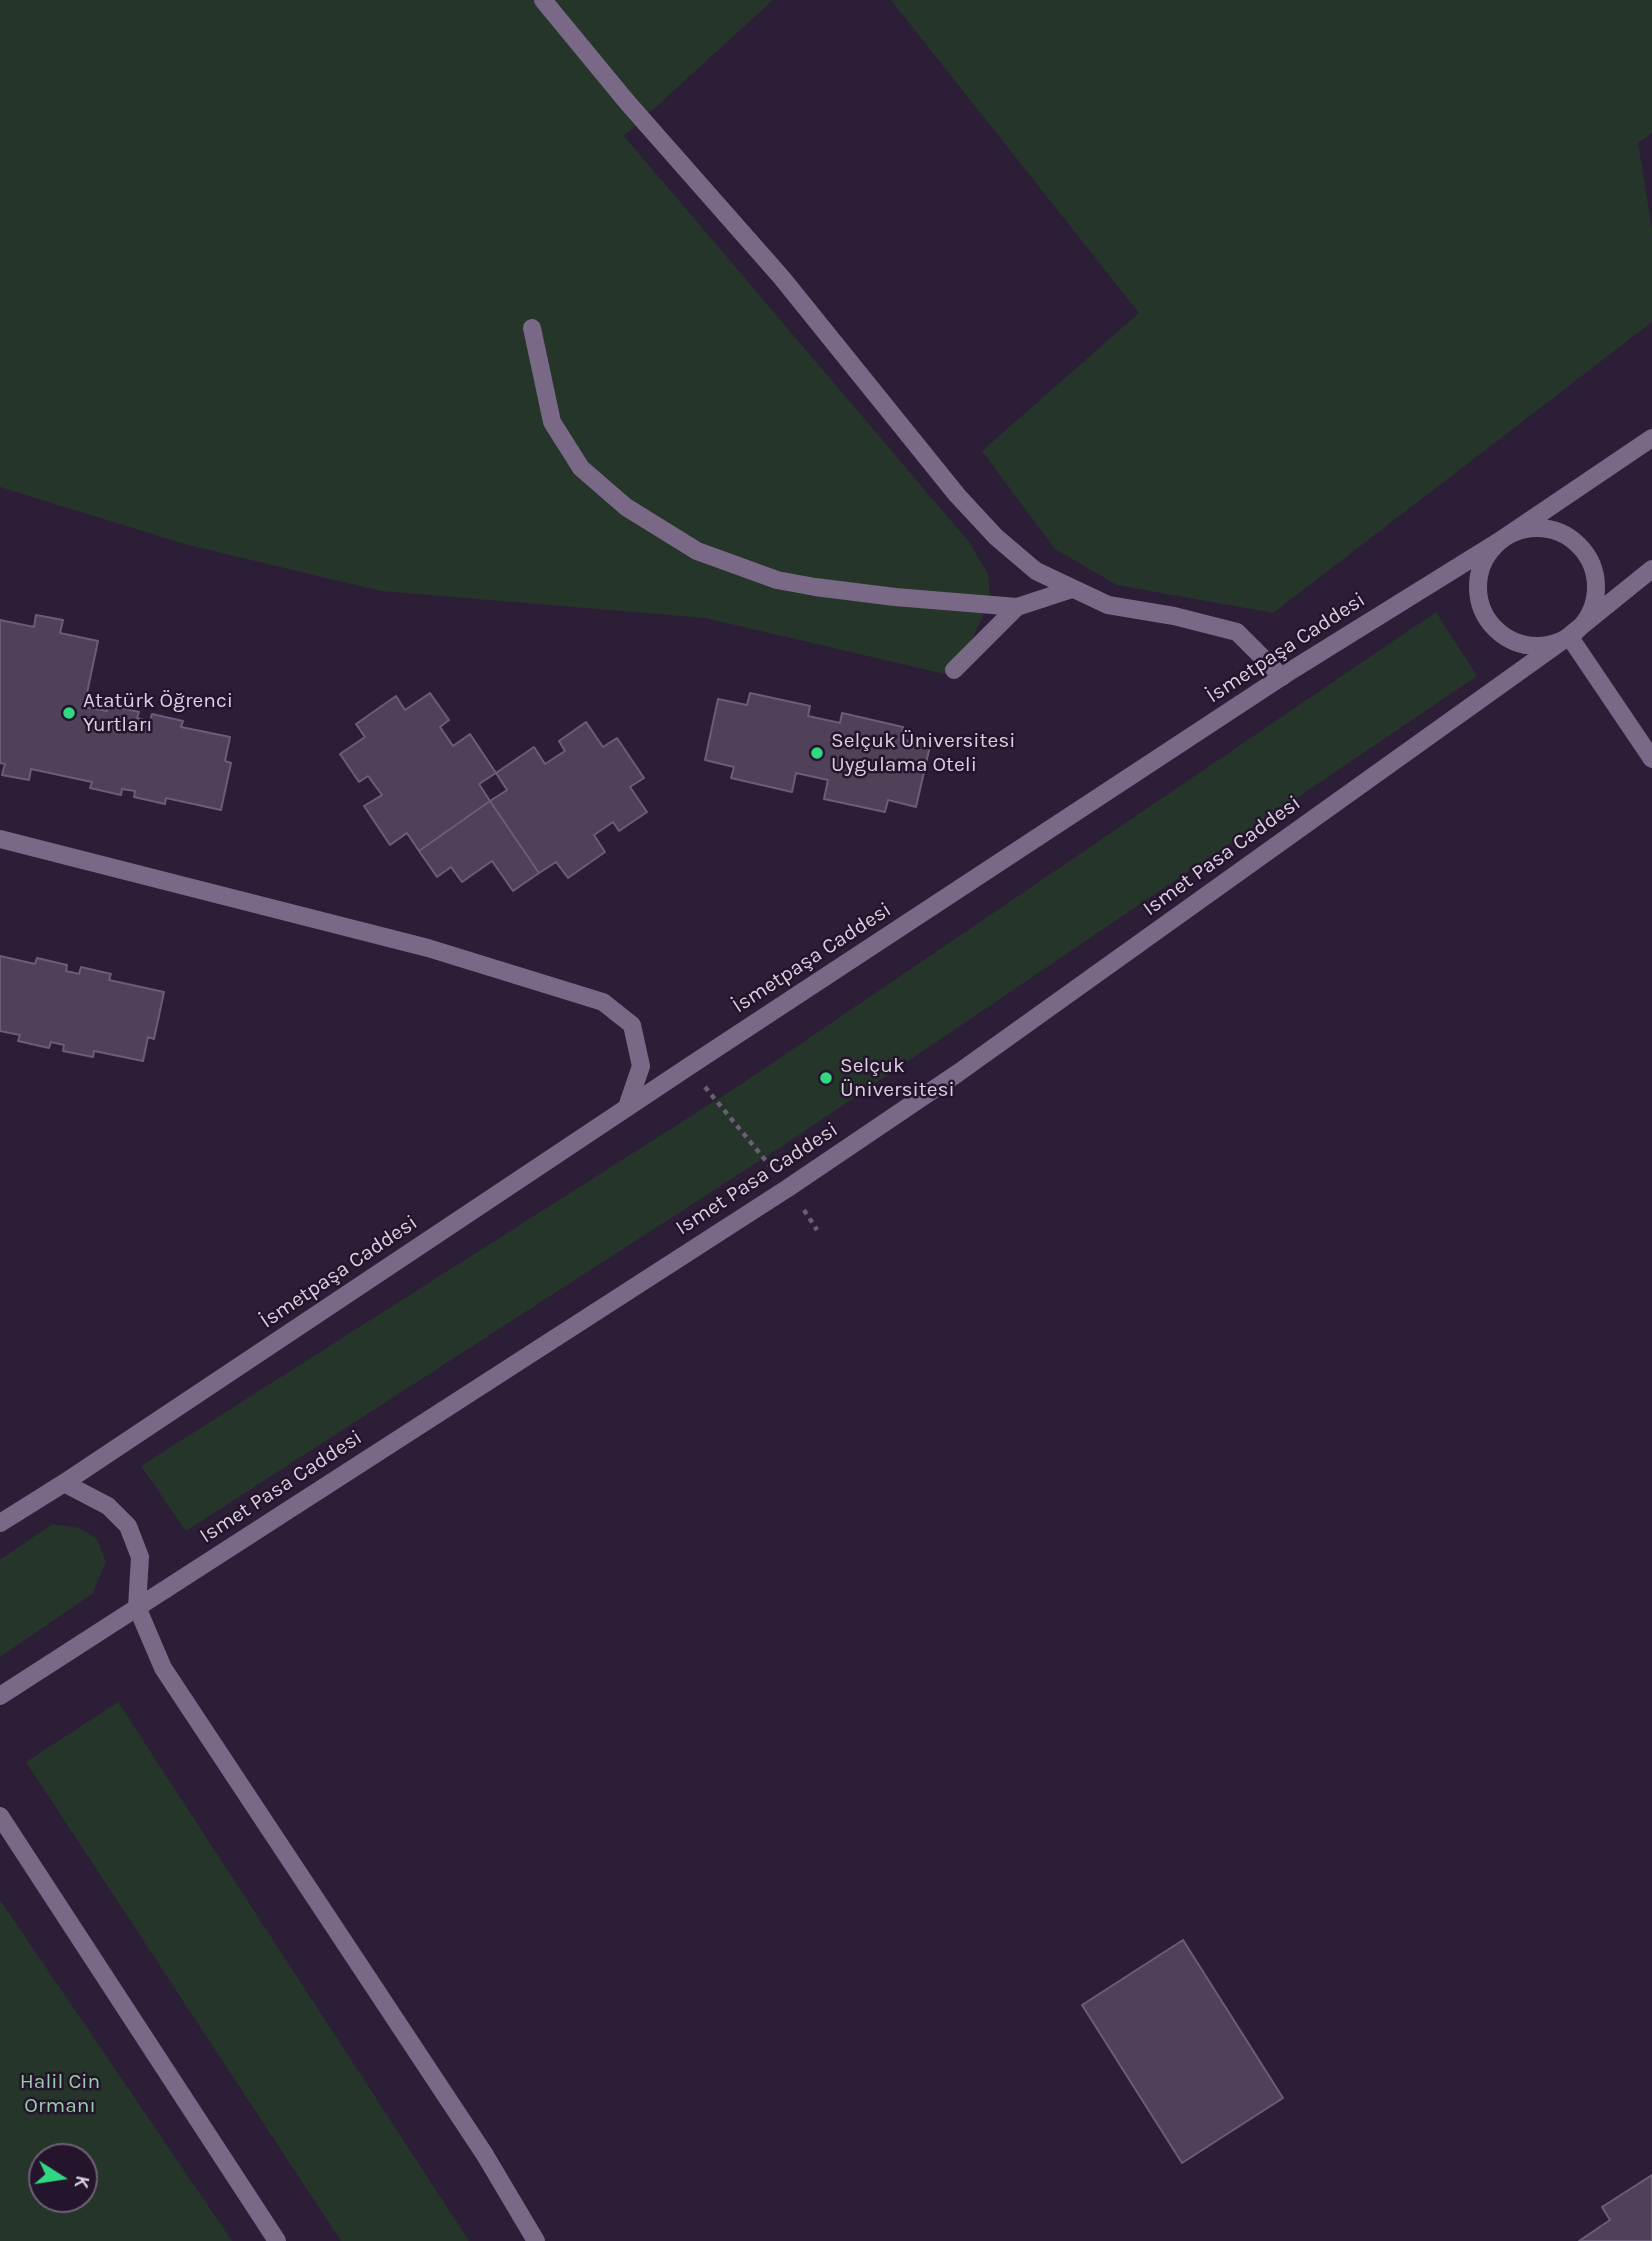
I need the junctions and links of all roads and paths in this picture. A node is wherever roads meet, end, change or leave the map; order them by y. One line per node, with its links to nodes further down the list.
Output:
1 (543, 0): 6 (main road)
2 (533, 327): 7 (main road)
3 (1652, 438): 4 (main road, İsmetpaşa Caddesi)
4 (1499, 542): 8 (main road); 8 (main road); 10 (main road, İsmetpaşa Caddesi)
5 (1652, 569): 8 (main road, Ismet Pasa Caddesi)
6 (1072, 589): 7 (main road); 10 (main road)
7 (1017, 607): 9 (main road)
8 (1569, 636): 11 (main road); 15 (main road, Ismet Pasa Caddesi)
9 (954, 670)
10 (1282, 677): 13 (main road, İsmetpaşa Caddesi)
11 (1652, 759)
12 (0, 839): 14 (main road)
13 (688, 1066): 14 (main road, İsmetpaşa Caddesi); 15 (path)
14 (627, 1107): 17 (main road, İsmetpaşa Caddesi)
15 (788, 1188): 16 (path); 19 (main road, Ismet Pasa Caddesi)
16 (817, 1230)
17 (64, 1483): 18 (main road, İsmetpaşa Caddesi); 19 (main road)
18 (0, 1523)
19 (137, 1607): 20 (main road, Ismet Pasa Caddesi); 23 (main road)
20 (0, 1696)
21 (0, 1816): 22 (main road)
22 (276, 2241)
23 (536, 2241)

